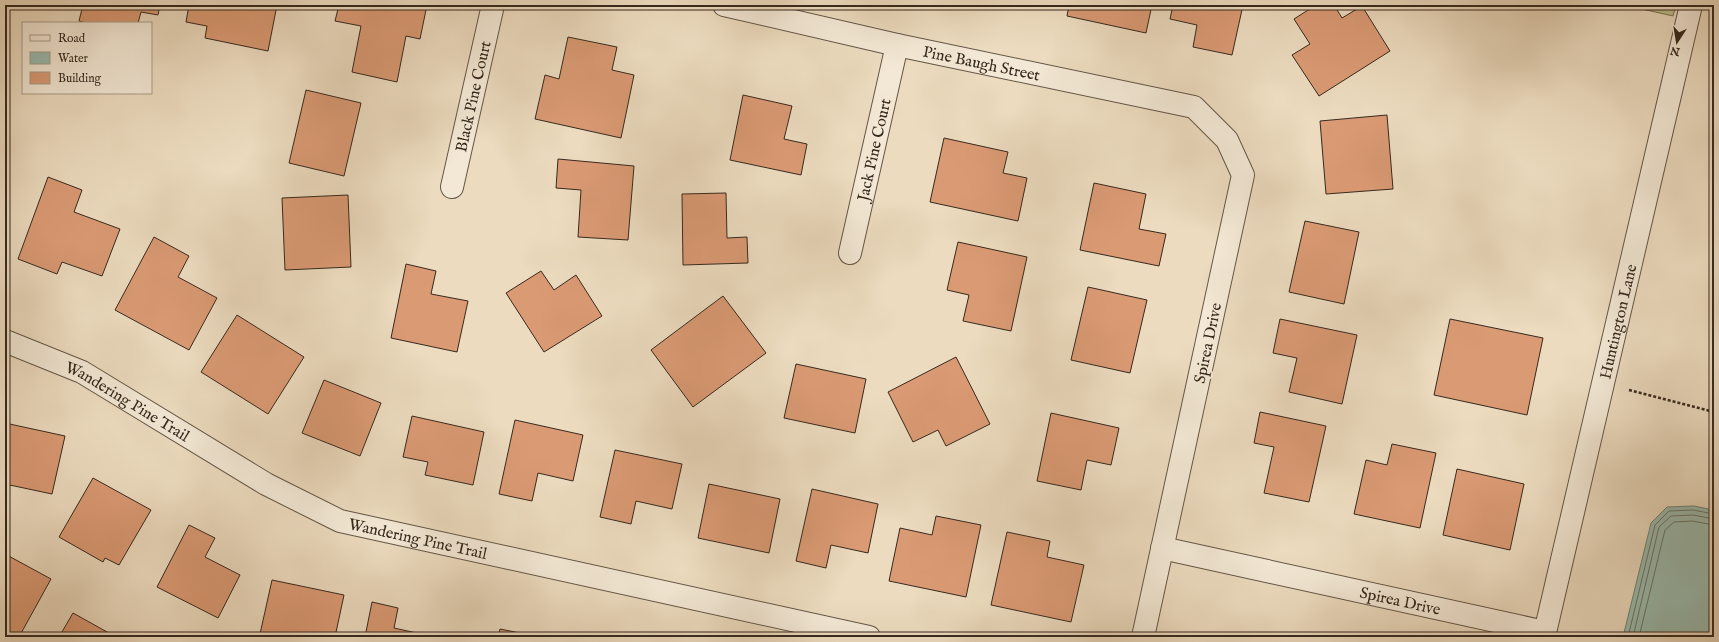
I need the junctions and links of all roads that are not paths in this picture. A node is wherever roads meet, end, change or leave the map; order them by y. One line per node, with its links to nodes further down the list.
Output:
1 (493, 5): 6 (street, Black Pine Court)
2 (724, 5): 4 (street, Pine Baugh Street)
3 (1691, 5): 10 (street, Huntington Lane)
4 (897, 45): 5 (street, Pine Baugh Street); 7 (street, Jack Pine Court)
5 (1227, 140): 9 (street, Spirea Drive)
6 (452, 187)
7 (850, 253)
8 (5, 340): 11 (street, Wandering Pine Trail)
9 (1162, 548): 10 (street, Spirea Drive); 12 (street, Spirea Drive)
10 (1544, 634)
11 (869, 637)
12 (1143, 637)

